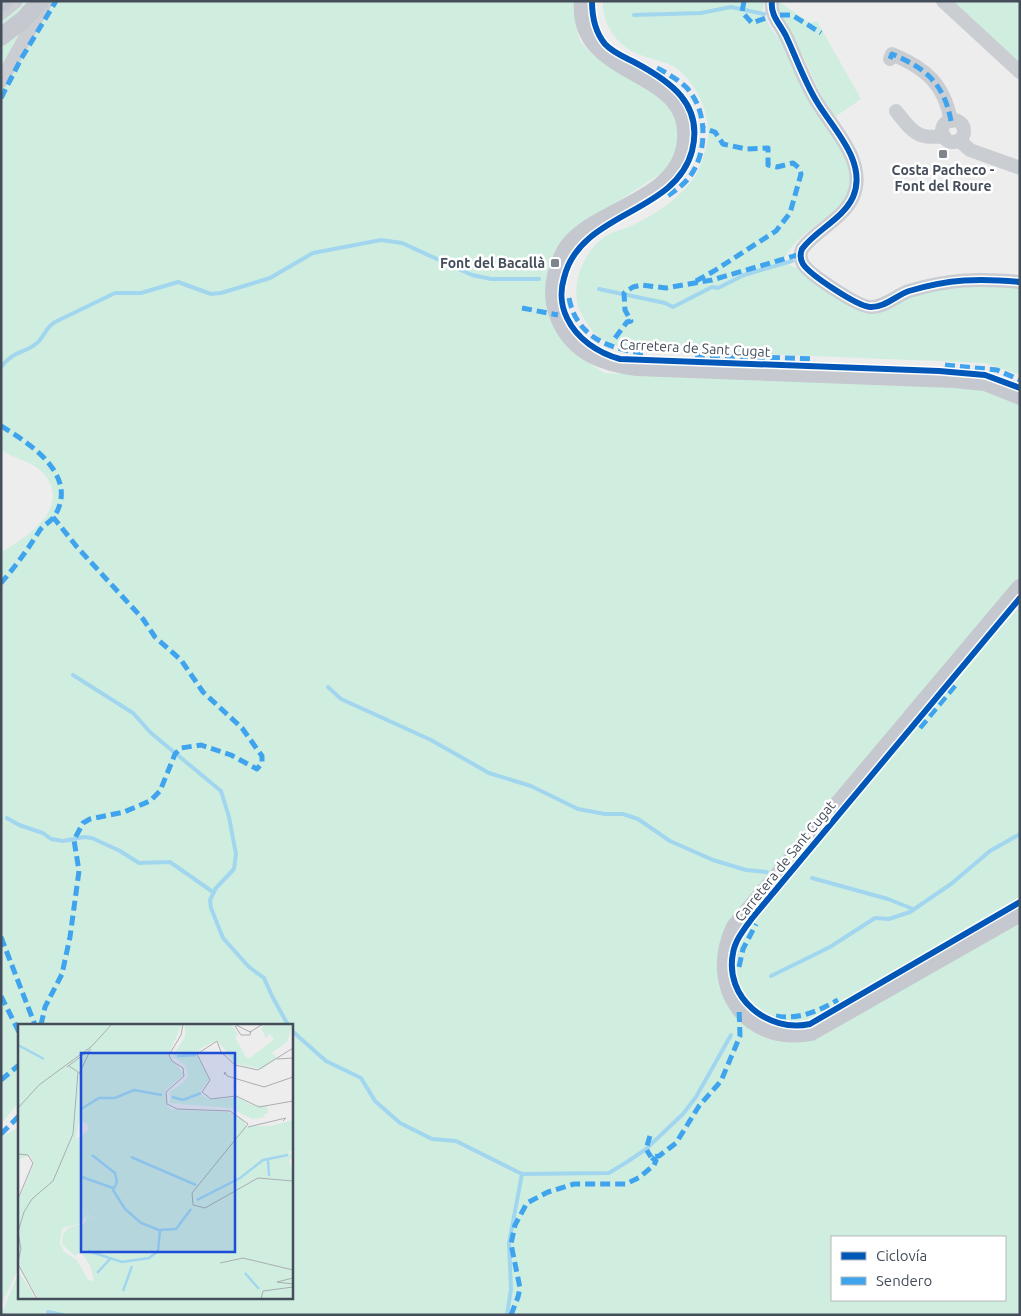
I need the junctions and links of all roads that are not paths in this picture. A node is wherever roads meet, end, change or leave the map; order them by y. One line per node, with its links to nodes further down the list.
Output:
1 (16, 1): 8 (street)
2 (40, 1): 9 (main road)
3 (46, 1): 12 (street)
4 (583, 1): 20 (main road, Carretera de Sant Cugat)
5 (592, 1): 19 (main road, Carretera de Sant Cugat)
6 (772, 1): 18 (street)
7 (943, 1): 11 (street)
8 (1, 13)
9 (1, 37)
10 (890, 59): 14 (street)
11 (1020, 72)
12 (1, 81)
13 (896, 111): 15 (street)
14 (951, 121): 15 (street); 16 (street)
15 (944, 136): 16 (street)
16 (959, 140): 17 (street)
17 (1020, 168)
18 (1020, 282)
19 (1020, 388)
20 (1020, 396)
21 (1020, 588): 24 (main road, Carretera de Sant Cugat)
22 (1020, 598): 23 (main road, Carretera de Sant Cugat)
23 (1020, 902)
24 (1020, 913)

